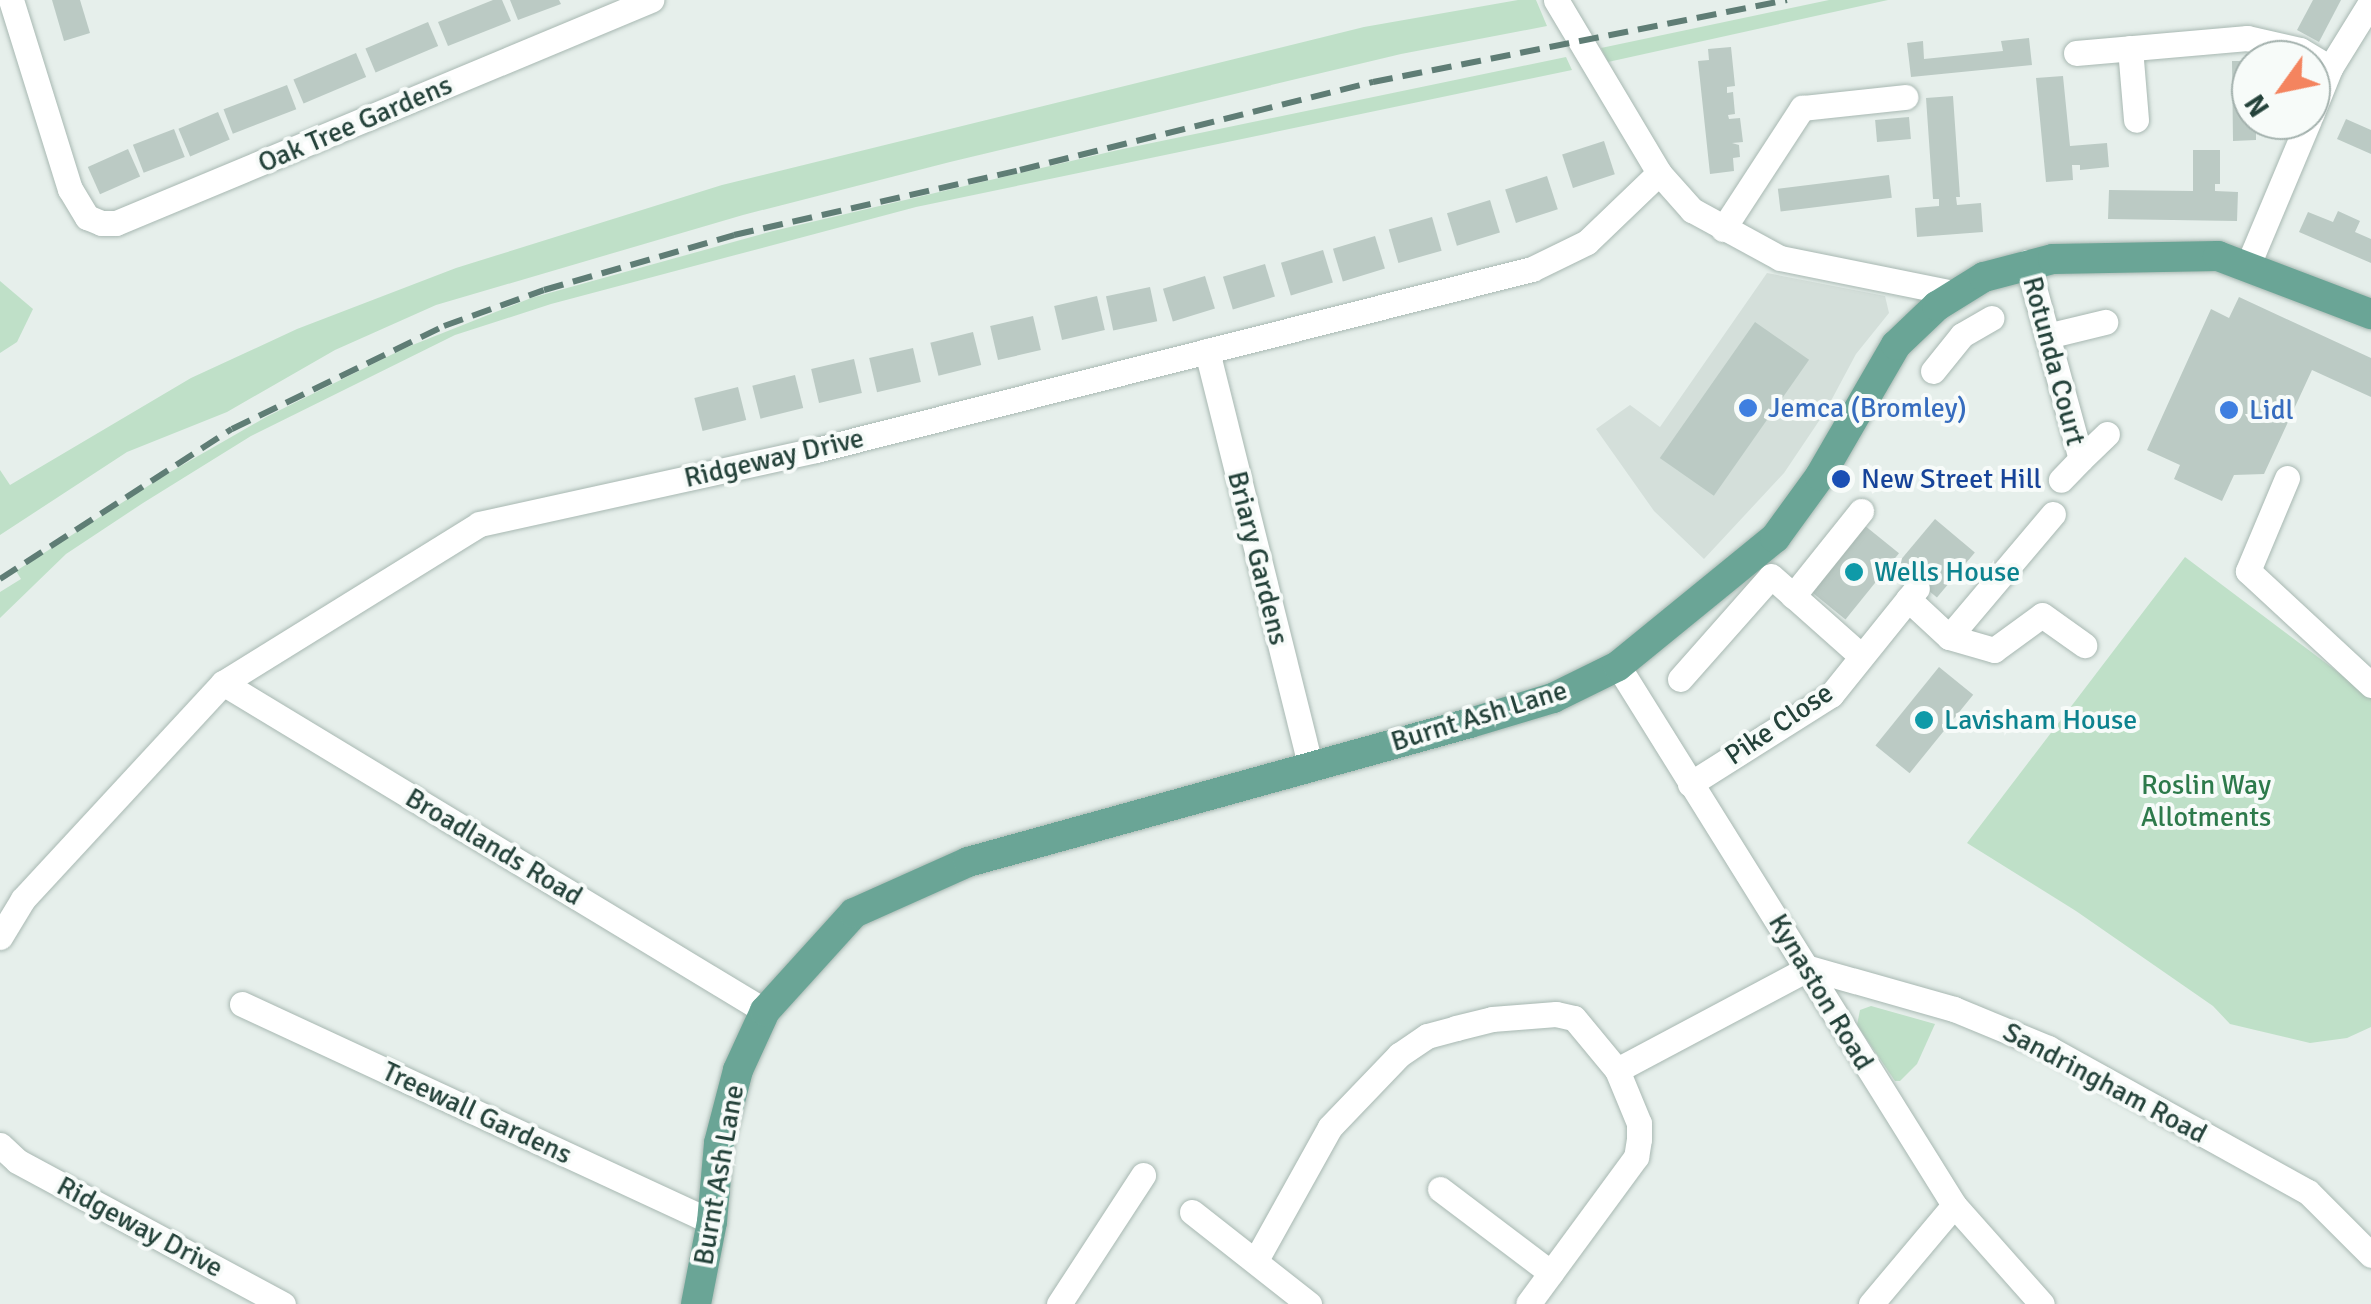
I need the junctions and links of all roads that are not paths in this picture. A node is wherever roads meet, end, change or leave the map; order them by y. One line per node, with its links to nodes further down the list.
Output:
1 (11, 0): 2 (street, Oak Tree Gardens)
2 (652, 0)
3 (1556, 0): 12 (street)
4 (2371, 2): 8 (street)
5 (2256, 40): 6 (street)
6 (2130, 48): 7 (street); 10 (street)
7 (2076, 53)
8 (2331, 66)
9 (1905, 97): 13 (street)
10 (2136, 120)
11 (2301, 140): 15 (street)
12 (1659, 172): 13 (street); 22 (street, Ridgeway Drive)
13 (1723, 229): 16 (street)
14 (2027, 262): 15 (main road, Burnt Ash Lane); 16 (main road, Burnt Ash Lane); 21 (street, Rotunda Court)
15 (2248, 265): 17 (main road, Burnt Ash Lane)
16 (1945, 299): 20 (street); 34 (main road, Burnt Ash Lane)
17 (2371, 314)
18 (1992, 318): 20 (street, Rotunda Court)
19 (2104, 322): 21 (street)
20 (1962, 335): 23 (street, Rotunda Court)
21 (2046, 336): 25 (street, Rotunda Court)
22 (1206, 351): 36 (street, Ridgeway Drive); 38 (street, Briary Gardens)
23 (1933, 371)
24 (2107, 434): 25 (street, Rotunda Court)
25 (2082, 460): 27 (street, Rotunda Court)
26 (2287, 478): 37 (street)
27 (2061, 480)
28 (1860, 511): 30 (street)
29 (2054, 514): 31 (street)
30 (1793, 596): 33 (street); 35 (street)
31 (1948, 638): 32 (street); 33 (street, Pike Close)
32 (2084, 645)
33 (1861, 656): 39 (street, Pike Close)
34 (1618, 666): 38 (main road, Burnt Ash Lane); 39 (street, Kynaston Road)
35 (1680, 679)
36 (223, 683): 40 (street, Ridgeway Drive); 43 (street, Broadlands Road)
37 (2371, 685)
38 (1310, 766): 43 (main road, Burnt Ash Lane)
39 (1690, 784): 41 (street, Kynaston Road)
40 (0, 937)
41 (1809, 968): 44 (street); 48 (street, Kynaston Road); 51 (street, Sandringham Road)
42 (242, 1004): 50 (street, Treewall Gardens)
43 (765, 1011): 50 (main road, Burnt Ash Lane)
44 (1617, 1070): 52 (street); 53 (street)
45 (0, 1145): 54 (street, Ridgeway Drive)
46 (1143, 1175): 56 (street)
47 (1440, 1189): 53 (street)
48 (1954, 1205): 59 (street); 60 (street, Kynaston Road)
49 (1192, 1212): 52 (street)
50 (712, 1222): 55 (main road, Burnt Ash Lane)
51 (2371, 1255)
52 (1256, 1260): 57 (street)
53 (1551, 1273): 58 (street)
54 (284, 1304)
55 (696, 1304)
56 (1059, 1304)
57 (1309, 1304)
58 (1528, 1304)
59 (1872, 1304)
60 (2042, 1304)

